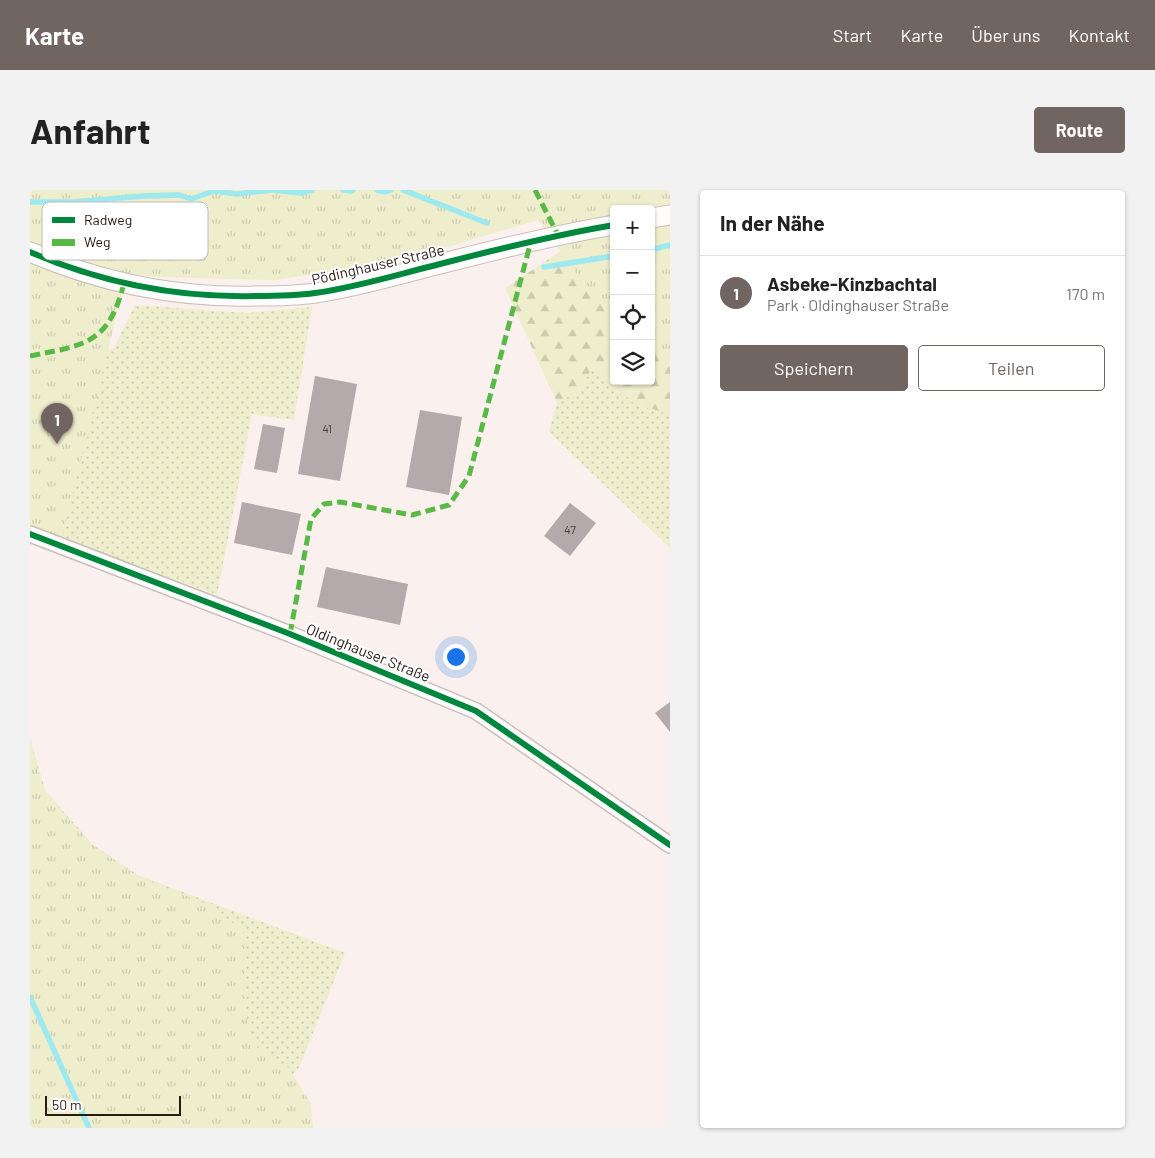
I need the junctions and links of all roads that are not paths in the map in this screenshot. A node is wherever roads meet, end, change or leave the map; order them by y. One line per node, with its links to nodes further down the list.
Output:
1 (670, 215): 2 (street)
2 (655, 217)
3 (610, 225): 6 (street, Pödinghauser Straße)
4 (30, 252): 5 (street, Pödinghauser Straße)
5 (42, 256)
6 (52, 260)
7 (30, 534): 8 (street, Oldinghauser Straße)
8 (670, 845)

